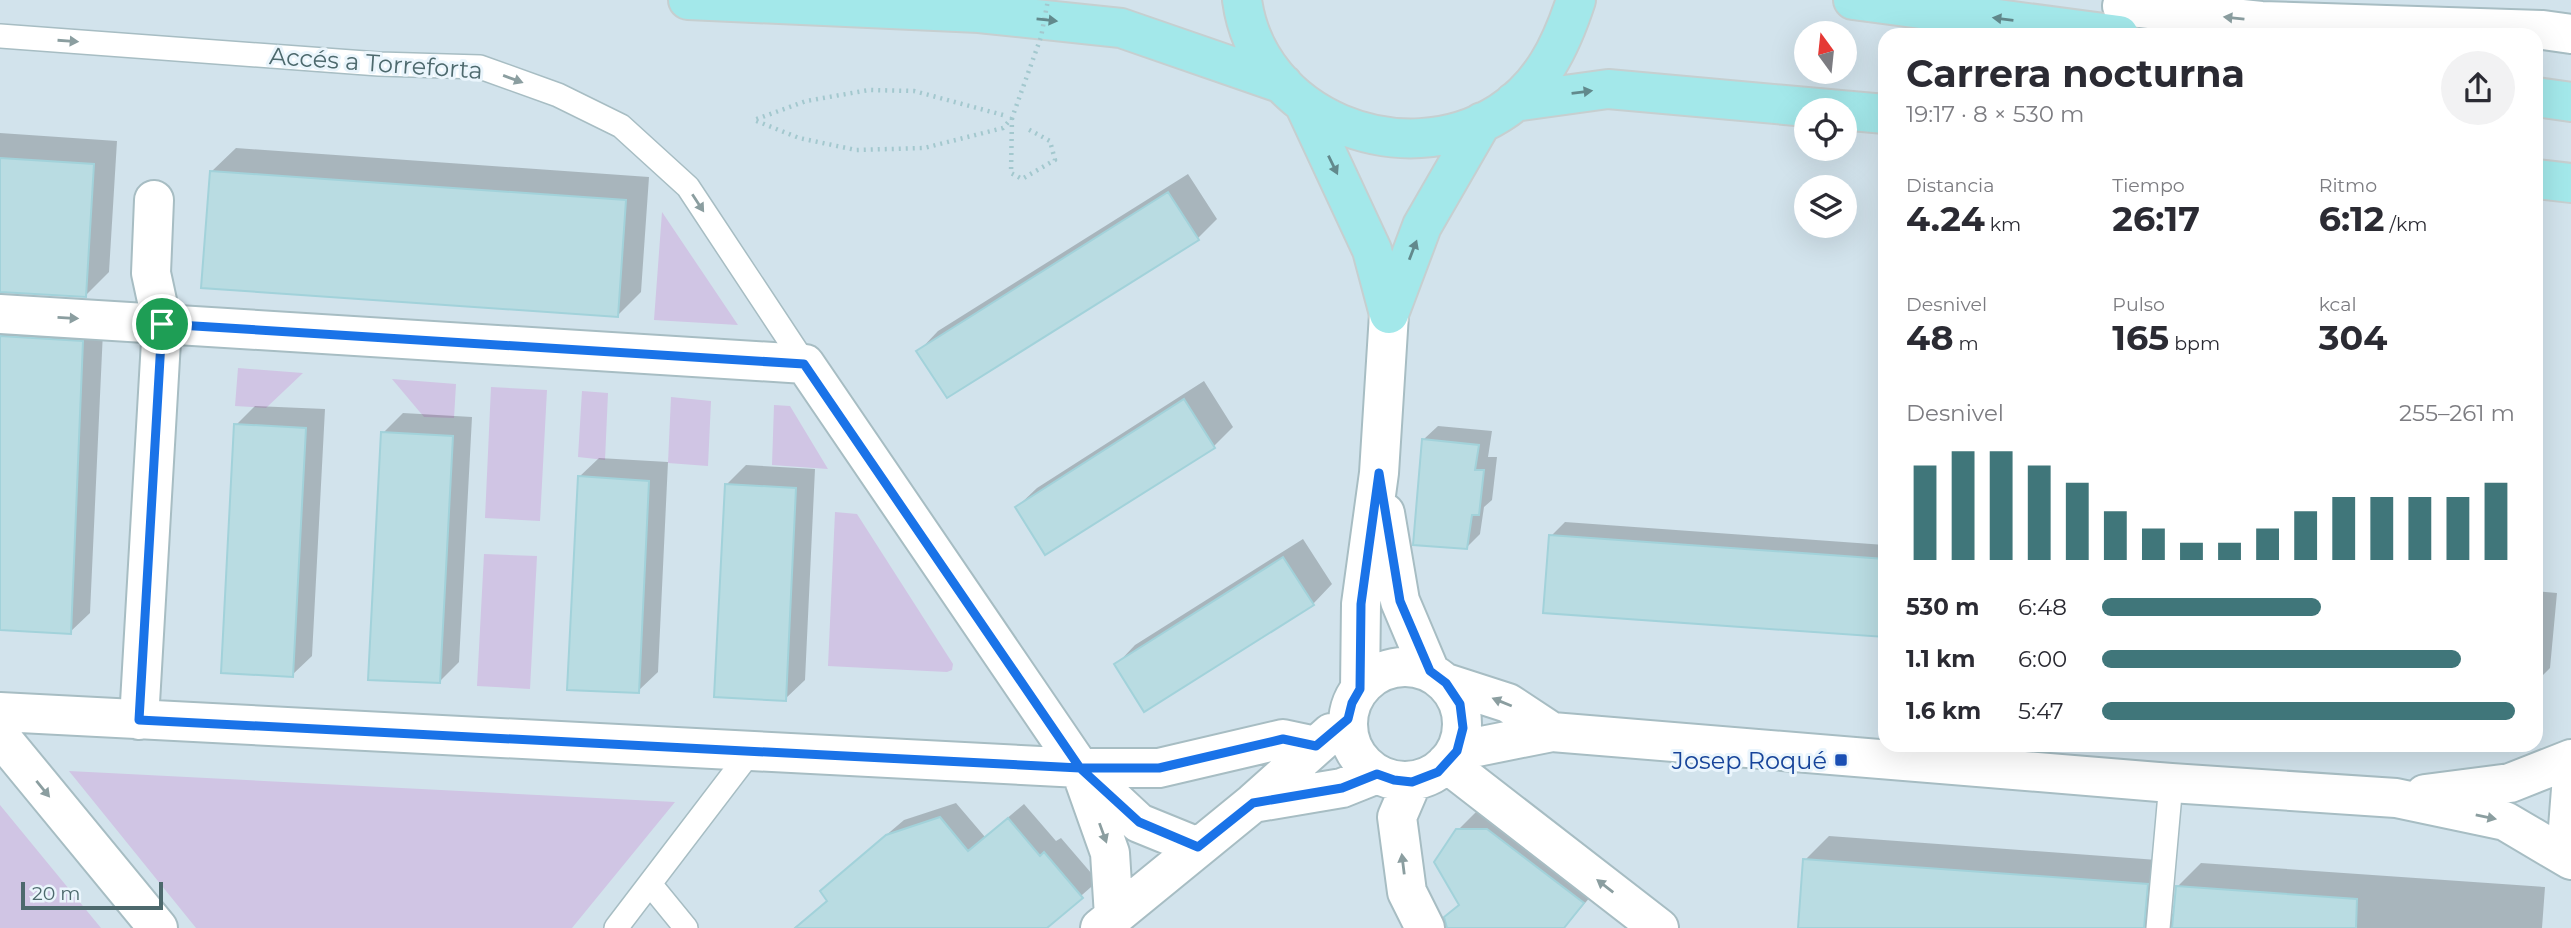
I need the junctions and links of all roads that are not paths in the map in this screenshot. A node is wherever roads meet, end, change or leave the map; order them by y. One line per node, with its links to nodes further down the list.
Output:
1 (688, 0): 10 (highway, one-way to 10)
2 (1242, 0): 10 (highway)
3 (1576, 0): 12 (highway)
4 (1853, 0): 5 (highway, one-way to 4)
5 (2111, 24): 6 (street, one-way to 5)
6 (2480, 28)
7 (2543, 30): 8 (street, one-way to 7)
8 (2571, 34)
9 (0, 36): 22 (lane, Accés a Torreforta, one-way to 22)
10 (1293, 94): 15 (highway); 20 (highway, one-way to 20)
11 (2543, 98): 13 (highway)
12 (1514, 102): 14 (highway, one-way to 14); 15 (highway)
13 (2571, 102)
14 (1878, 113)
15 (1482, 122): 20 (highway, one-way to 15)
16 (2543, 180): 17 (highway)
17 (2571, 183)
18 (154, 200): 21 (street)
19 (0, 314): 21 (street, one-way to 21)
20 (1389, 314): 23 (street)
21 (162, 324): 22 (street); 27 (street)
22 (804, 364): 34 (street, Accés a Torreforta)
23 (1379, 473): 24 (street); 25 (street)
24 (1438, 677): 25 (street); 28 (street, one-way to 24); 32 (street)
25 (1354, 704): 30 (street); 35 (street)
26 (0, 712): 27 (street)
27 (139, 720): 31 (street)
28 (1552, 732): 32 (street); 36 (street)
29 (0, 736): 45 (street, one-way to 45)
30 (1316, 746): 34 (street); 39 (street)
31 (751, 751): 34 (street); 43 (lane)
32 (1451, 757): 35 (street); 49 (street, one-way to 32)
33 (2571, 759): 38 (street)
34 (1080, 768): 41 (street); 44 (street, one-way to 44)
35 (1394, 778): 39 (street); 48 (street, one-way to 35)
36 (2171, 783): 38 (street); 50 (lane)
37 (2571, 789): 40 (street)
38 (2396, 798): 42 (street, one-way to 42)
39 (1253, 803): 41 (street)
40 (2571, 838)
41 (1198, 847): 44 (street)
42 (2571, 860)
43 (650, 884): 46 (lane); 47 (lane)
44 (1107, 922)
45 (158, 928)
46 (616, 928)
47 (686, 928)
48 (1426, 928)
49 (1659, 928)
50 (2158, 928)

